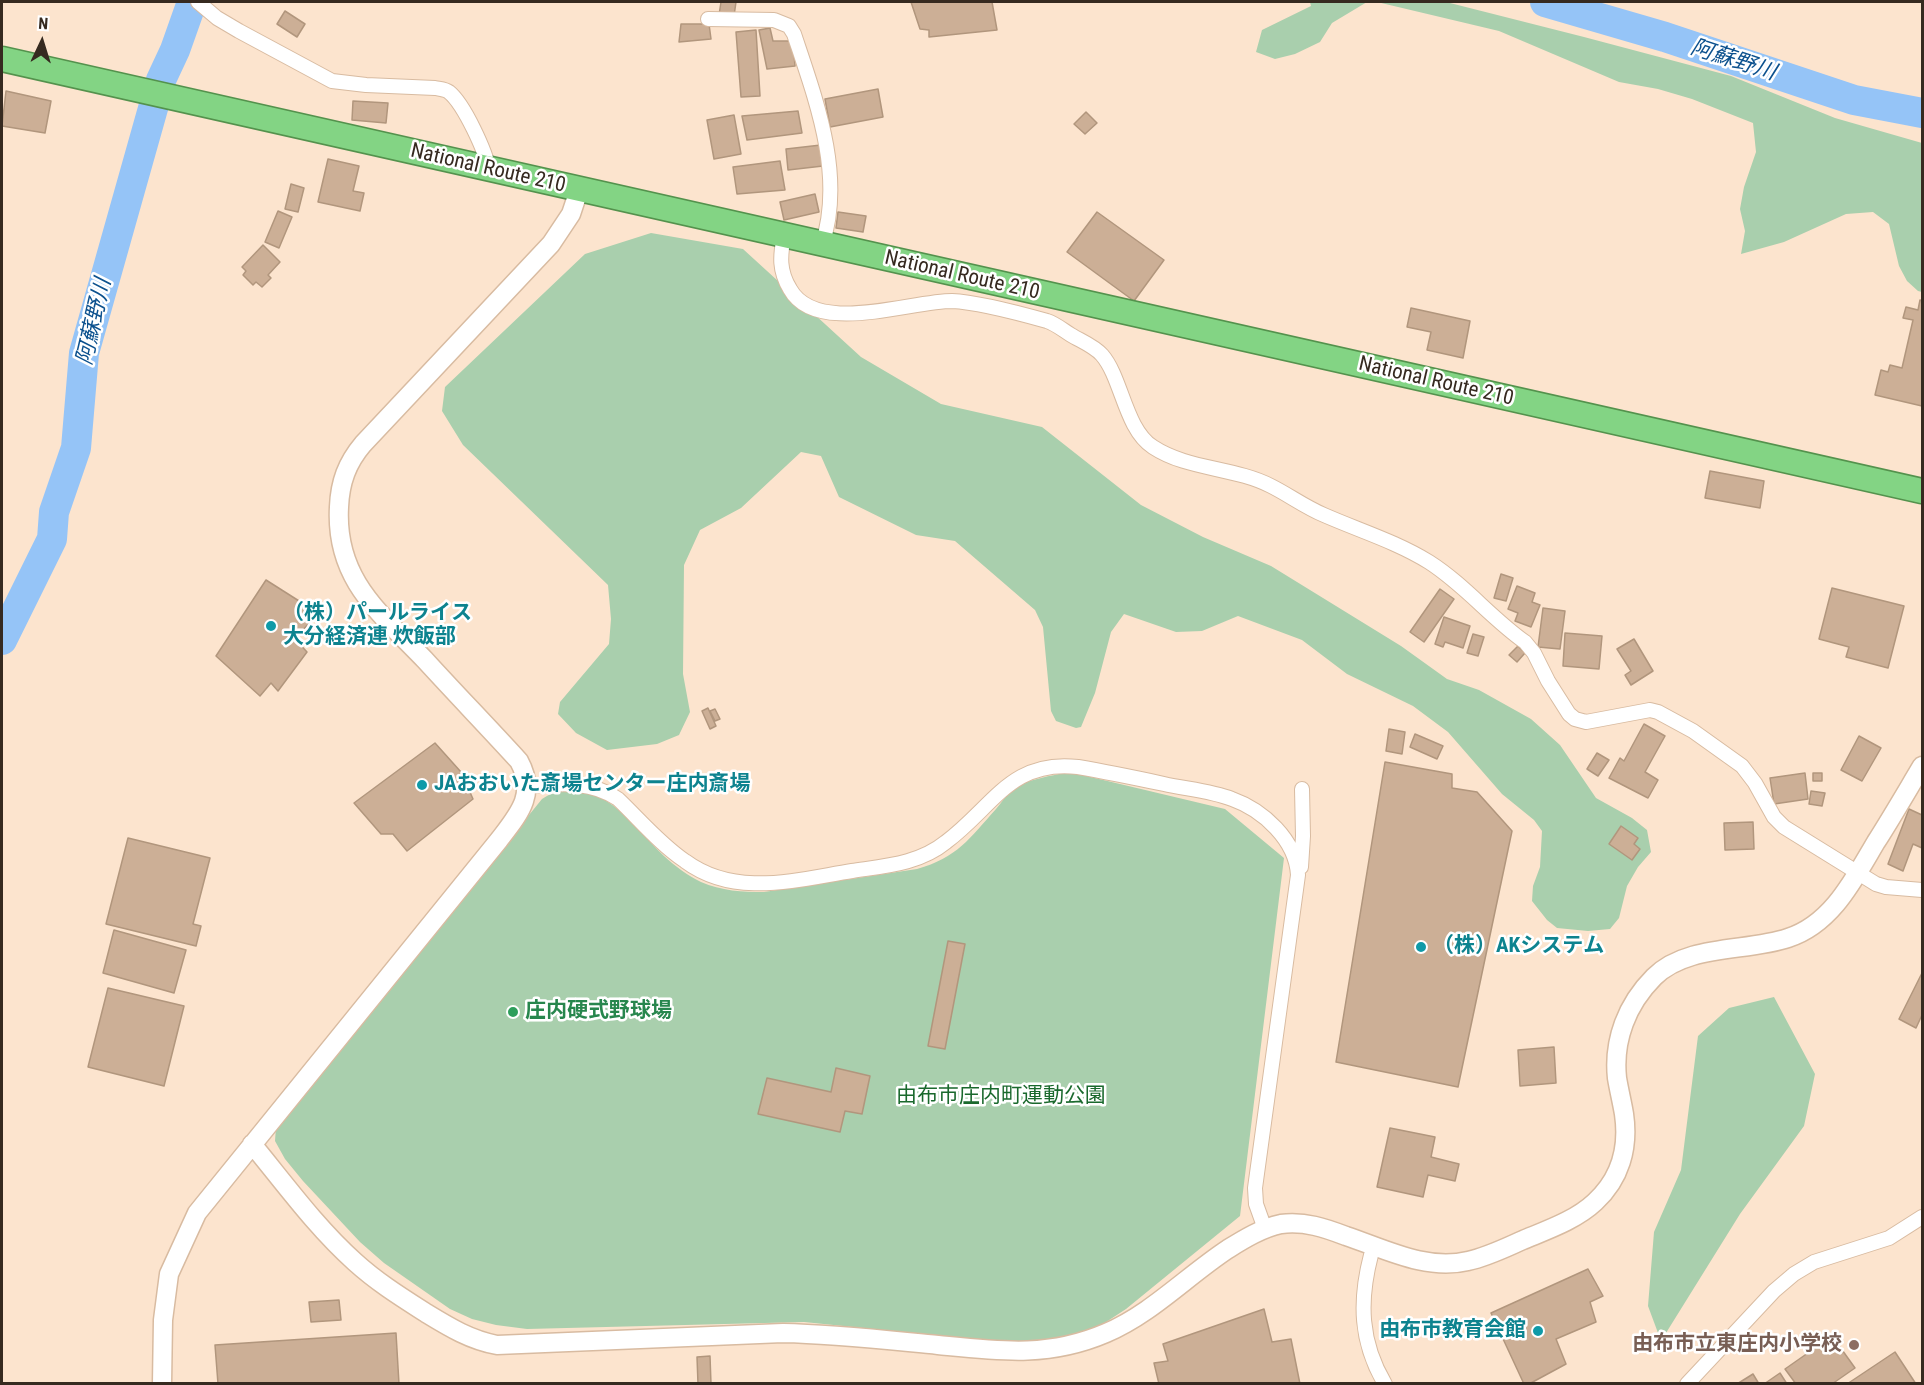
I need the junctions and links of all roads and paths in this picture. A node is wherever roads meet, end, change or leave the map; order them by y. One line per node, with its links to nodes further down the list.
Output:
1 (198, 2): 4 (street)
2 (708, 19): 7 (street)
3 (2, 59): 4 (highway, National Route 210)
4 (489, 170): 5 (highway, National Route 210)
5 (579, 190): 6 (highway, National Route 210); 10 (street)
6 (783, 236): 7 (highway, National Route 210); 12 (street)
7 (822, 244): 8 (highway, National Route 210)
8 (1923, 491)
9 (1923, 766): 12 (street)
10 (527, 786): 13 (street); 15 (street)
11 (1302, 789): 13 (street)
12 (1858, 873): 14 (street); 17 (street)
13 (1298, 884): 17 (street)
14 (1923, 890)
15 (252, 1144): 17 (street); 19 (street)
16 (1923, 1217): 21 (street)
17 (1265, 1229)
18 (1371, 1255): 20 (street)
19 (162, 1383)
20 (1386, 1383)
21 (1687, 1383)

